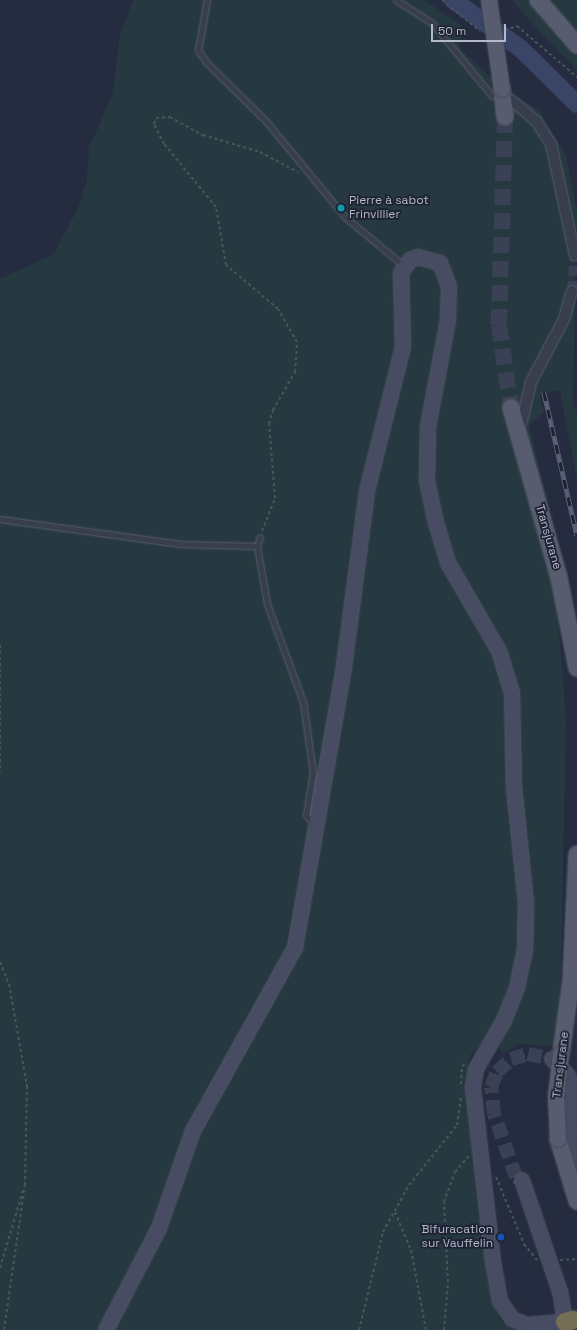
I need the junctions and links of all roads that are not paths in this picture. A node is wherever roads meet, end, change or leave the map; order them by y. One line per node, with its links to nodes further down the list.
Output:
1 (207, 0): 9 (lane)
2 (396, 0): 6 (lane)
3 (489, 0): 6 (main road, bridge)
4 (538, 0): 5 (main road)
5 (577, 45)
6 (502, 95): 7 (main road); 8 (street)
7 (505, 117)
8 (575, 255)
9 (404, 266): 17 (street); 23 (street)
10 (572, 291): 12 (street)
11 (511, 408): 12 (main road, Transjurane)
12 (520, 428): 16 (main road, Transjurane)
13 (0, 519): 15 (lane)
14 (260, 538): 15 (lane)
15 (256, 546): 17 (lane)
16 (577, 668)
17 (317, 826): 24 (street)
18 (577, 854): 19 (main road, Transjurane)
19 (554, 1061): 20 (street); 22 (main road, Transjurane, bridge)
20 (577, 1165)
21 (522, 1180): 23 (street)
22 (577, 1201)
23 (573, 1320)
24 (106, 1330)

